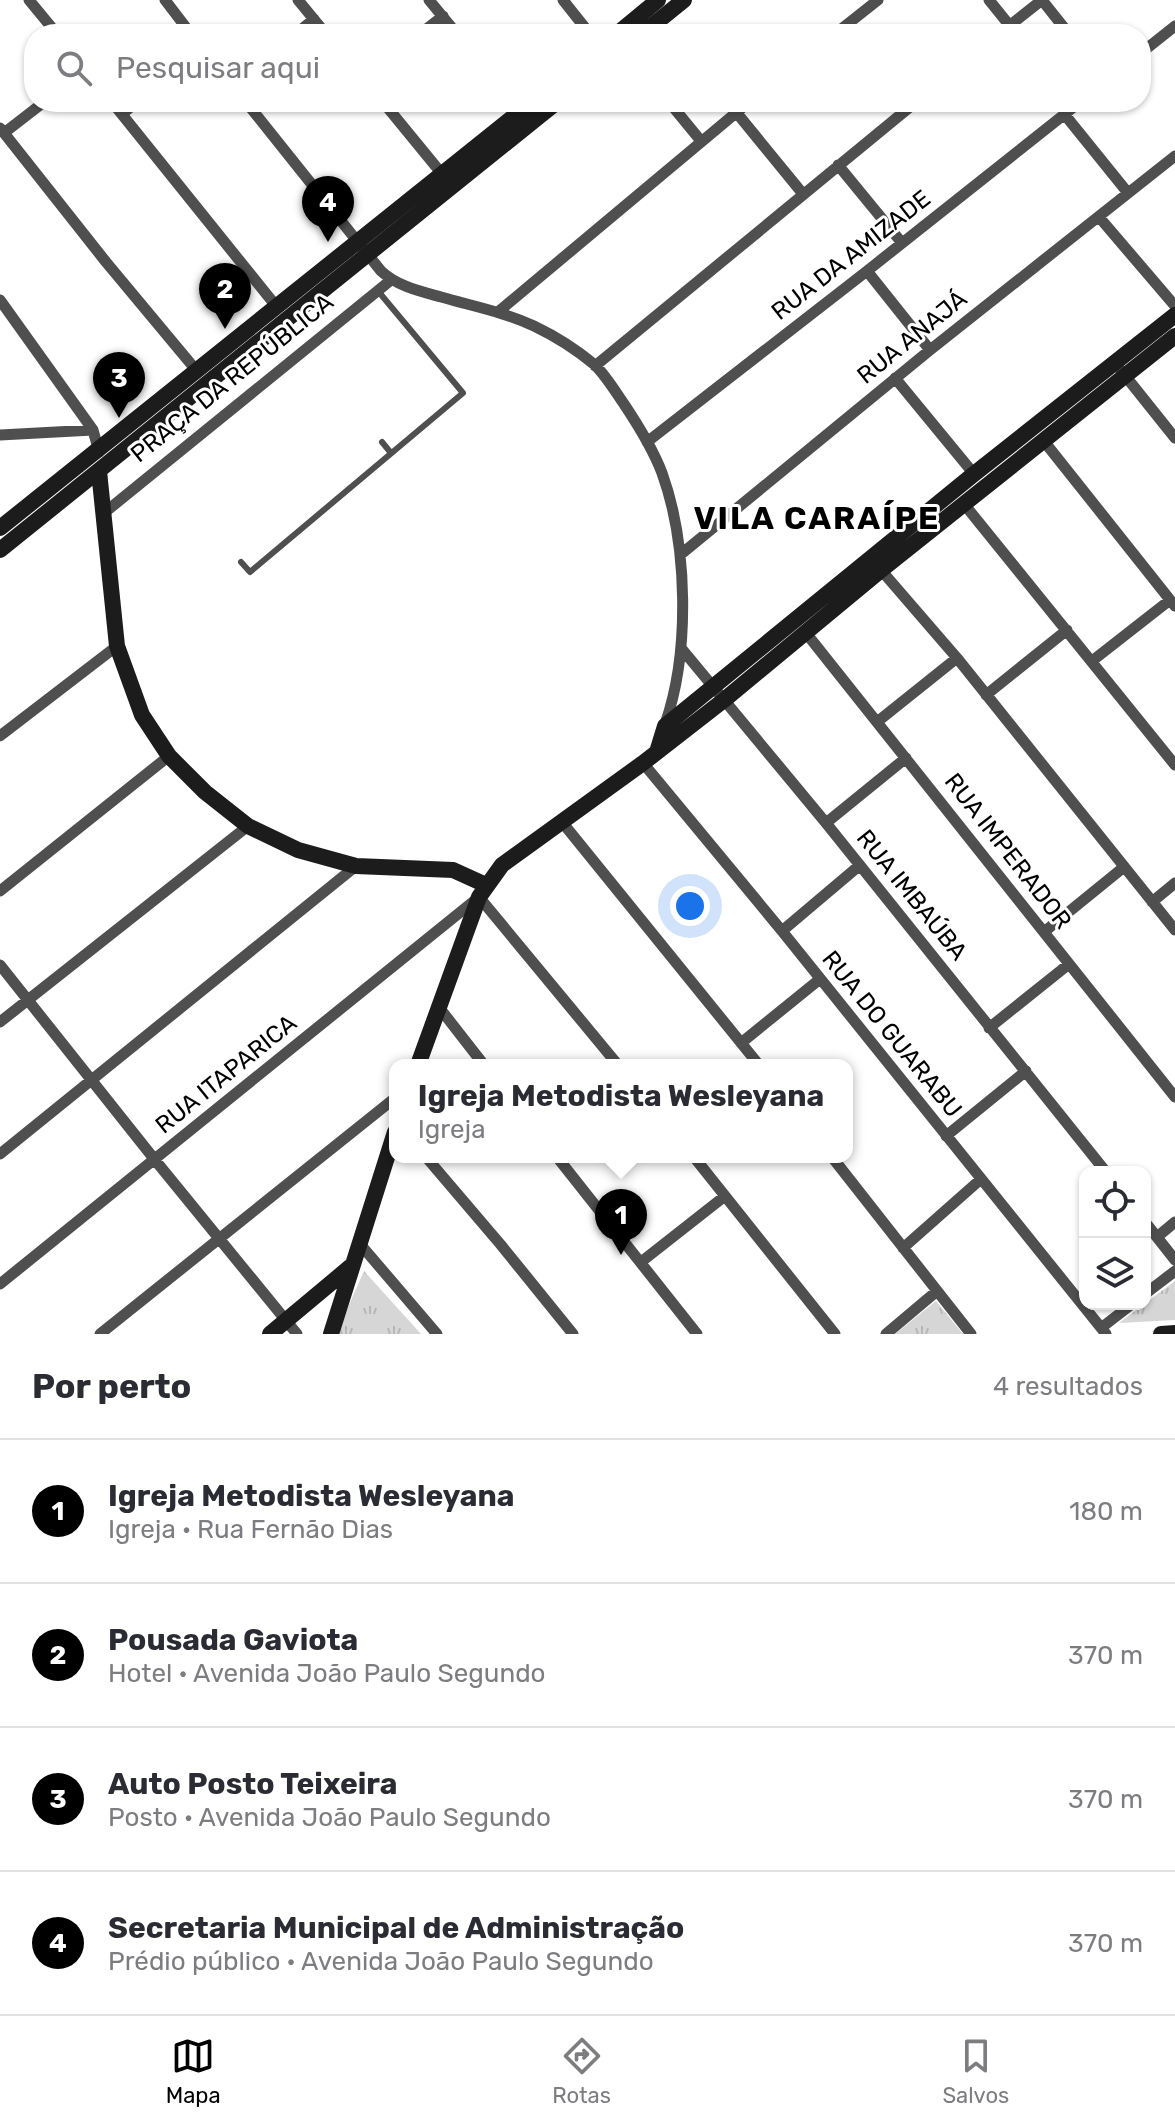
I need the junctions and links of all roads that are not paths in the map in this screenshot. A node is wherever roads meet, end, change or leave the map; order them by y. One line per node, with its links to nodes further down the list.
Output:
1 (29, 0): 13 (street)
2 (165, 0): 14 (street)
3 (298, 0): 12 (street)
4 (429, 0): 11 (street)
5 (563, 0): 19 (street)
6 (658, 0): 20 (street)
7 (684, 0): 21 (street)
8 (878, 0): 22 (street)
9 (989, 0): 23 (street)
10 (1042, 0): 24 (street); 25 (street)
11 (443, 16): 17 (street); 18 (street)
12 (314, 19): 15 (street); 16 (street)
13 (49, 24)
14 (183, 24)
15 (308, 24)
16 (318, 24)
17 (433, 24)
18 (449, 24)
19 (582, 24)
20 (629, 24)
21 (654, 24)
22 (848, 24)
23 (1008, 24)
24 (1012, 24)
25 (1061, 24)
26 (1175, 26): 27 (street)
27 (1151, 45)
28 (29, 112): 40 (street)
29 (124, 112): 38 (street)
30 (254, 112): 49 (street)
31 (391, 112): 44 (street)
32 (513, 112): 44 (street)
33 (544, 112): 49 (street)
34 (677, 112): 41 (street)
35 (736, 112): 41 (street); 46 (street)
36 (904, 112): 43 (street)
37 (1068, 112): 39 (street, RUA DA AMIZADE)
38 (122, 114): 54 (street)
39 (1065, 115): 45 (street); 48 (street, RUA DA AMIZADE)
40 (2, 130): 62 (street)
41 (701, 141): 56 (street)
42 (1175, 156): 45 (street, RUA ANAJÁ)
43 (838, 165): 46 (street); 48 (street)
44 (442, 174): 49 (street)
45 (1128, 193): 47 (street, RUA ANAJÁ)
46 (803, 194): 60 (street)
47 (1099, 217): 55 (street); 59 (street, RUA ANAJÁ)
48 (902, 243): 50 (street, RUA DA AMIZADE)
49 (363, 248): 51 (street); 54 (street); 72 (street)
50 (867, 271): 59 (street); 69 (street, RUA DA AMIZADE)
51 (391, 280): 52 (street, PRAÇA DA REPÚBLICA); 56 (street)
52 (378, 291): 71 (lane); 75 (street, PRAÇA DA REPÚBLICA)
53 (0, 300): 64 (street)
54 (276, 306): 62 (street)
55 (1175, 306)
56 (498, 312): 60 (street)
57 (1175, 315): 61 (street)
58 (1175, 336): 61 (street)
59 (930, 350): 63 (street, RUA ANAJÁ)
60 (595, 366): 69 (street)
61 (1120, 369): 66 (street); 67 (street); 73 (street)
62 (196, 370): 70 (street)
63 (895, 378): 73 (street); 78 (street, RUA ANAJÁ)
64 (93, 430): 65 (street); 70 (street)
65 (0, 435)
66 (1175, 438)
67 (1043, 440): 74 (street); 81 (street)
68 (382, 442): 71 (lane)
69 (647, 442): 78 (street)
70 (99, 449): 72 (street); 76 (street)
71 (391, 453): 79 (lane)
72 (99, 471): 75 (street, PRAÇA DA REPÚBLICA); 77 (street)
73 (974, 474): 88 (street)
74 (964, 504): 80 (street); 82 (street)
75 (104, 513): 84 (street, PRAÇA DA REPÚBLICA)
76 (0, 528)
77 (0, 550)
78 (680, 555): 85 (street)
79 (241, 562)
80 (881, 570): 83 (street); 86 (street)
81 (1172, 603): 87 (street)
82 (1067, 630): 87 (street); 89 (street)
83 (806, 633): 90 (street); 91 (street, RUA IMPERADOR)
84 (117, 646): 93 (street); 95 (street, PRAÇA DA REPÚBLICA)
85 (681, 648): 88 (street, RUA IMBAÚBA); 92 (street)
86 (957, 658): 89 (street); 91 (street)
87 (1092, 661): 98 (street)
88 (713, 686): 90 (street, RUA IMBAÚBA); 92 (street)
89 (986, 695): 104 (street)
90 (724, 700): 94 (street); 100 (street, RUA IMBAÚBA)
91 (877, 722): 96 (street, RUA IMPERADOR)
92 (665, 726): 94 (street)
93 (0, 736)
94 (657, 752): 97 (street)
95 (169, 756): 101 (street, PRAÇA DA REPÚBLICA); 106 (street)
96 (906, 758): 100 (street); 111 (street, RUA IMPERADOR)
97 (643, 763): 99 (street); 110 (street, RUA DO GUARABU)
98 (1175, 765)
99 (562, 822): 107 (street); 119 (street)
100 (826, 823): 102 (street, RUA IMBAÚBA)
101 (248, 826): 103 (street, PRAÇA DA REPÚBLICA); 115 (street)
102 (860, 865): 110 (street); 118 (street, RUA IMBAÚBA)
103 (356, 866): 107 (street, PRAÇA DA REPÚBLICA); 125 (street)
104 (1124, 867): 108 (street); 111 (street)
105 (1175, 883): 108 (street)
106 (0, 891)
107 (482, 891): 116 (street); 122 (street); 131 (street, RUA ITAPARICA)
108 (1152, 902): 109 (street)
109 (1175, 930)
110 (782, 931): 114 (street, RUA DO GUARABU)
111 (1044, 932): 112 (street, RUA IMPERADOR)
112 (1069, 964): 118 (street); 126 (street, RUA IMPERADOR)
113 (0, 965): 115 (street)
114 (820, 979): 119 (street); 128 (street, RUA DO GUARABU)
115 (29, 1000): 117 (street); 125 (street)
116 (438, 1006): 120 (street); 121 (street)
117 (0, 1022)
118 (989, 1028): 124 (street, RUA IMBAÚBA)
119 (741, 1043): 123 (street)
120 (420, 1059)
121 (479, 1059)
122 (613, 1059)
123 (754, 1059)
124 (1026, 1071): 128 (street); 136 (street, RUA IMBAÚBA)
125 (91, 1080): 130 (street); 131 (street)
126 (1175, 1097)
127 (389, 1103): 142 (street)
128 (946, 1136): 137 (street, RUA DO GUARABU)
129 (389, 1151): 143 (street)
130 (0, 1154)
131 (155, 1160): 142 (street); 149 (street, RUA ITAPARICA)
132 (431, 1163): 160 (street)
133 (562, 1163): 146 (street)
134 (699, 1163): 138 (street)
135 (837, 1163): 144 (street)
136 (1101, 1166)
137 (981, 1179): 144 (street); 154 (street, RUA DO GUARABU)
138 (725, 1196): 146 (street); 162 (street)
139 (1175, 1222): 141 (street)
140 (1151, 1230): 141 (street)
141 (1157, 1237): 145 (street)
142 (219, 1239): 153 (street); 156 (street)
143 (360, 1244): 147 (street); 159 (street)
144 (903, 1248): 151 (street)
145 (1175, 1260)
146 (641, 1262): 161 (street)
147 (352, 1266): 153 (street); 158 (street)
148 (1175, 1271): 150 (street)
149 (0, 1284)
150 (1151, 1289)
151 (937, 1291): 163 (street); 164 (street)
152 (1126, 1310): 154 (street)
153 (292, 1328): 157 (street)
154 (1104, 1331)
155 (1175, 1333): 165 (street)
156 (100, 1334)
157 (270, 1334)
158 (331, 1334)
159 (437, 1334)
160 (573, 1334)
161 (697, 1334)
162 (835, 1334)
163 (886, 1334)
164 (971, 1334)
165 (1161, 1334)

